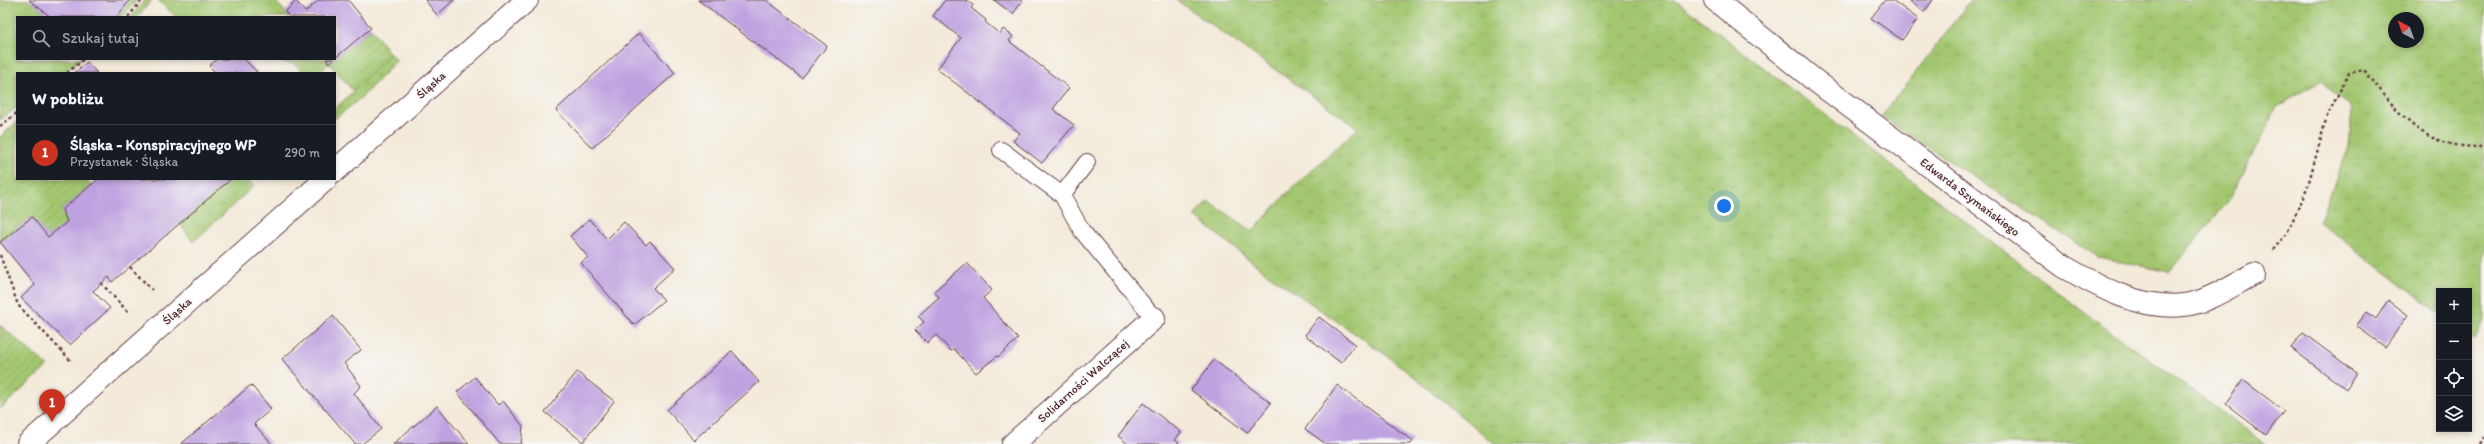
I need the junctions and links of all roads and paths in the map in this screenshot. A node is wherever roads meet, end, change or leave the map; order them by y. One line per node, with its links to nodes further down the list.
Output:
1 (142, 0): 4 (path)
2 (527, 0): 12 (street, Śląska)
3 (1715, 0): 17 (street, Edwarda Szymańskiego)
4 (129, 16)
5 (83, 60): 6 (path)
6 (68, 72)
7 (16, 114): 8 (path)
8 (0, 126)
9 (2484, 147): 17 (path)
10 (1001, 150): 14 (lane)
11 (1087, 162): 14 (lane)
12 (336, 170)
13 (325, 180): 24 (street, Śląska)
14 (1062, 195): 21 (lane)
15 (0, 255): 22 (path)
16 (130, 267): 19 (path)
17 (2254, 274)
18 (101, 283): 20 (path)
19 (153, 290)
20 (129, 312)
21 (1154, 318): 25 (street, Solidarności Walczącej)
22 (73, 362)
23 (2484, 437): 26 (path)
24 (28, 444)
25 (1013, 444)
26 (2480, 444)

